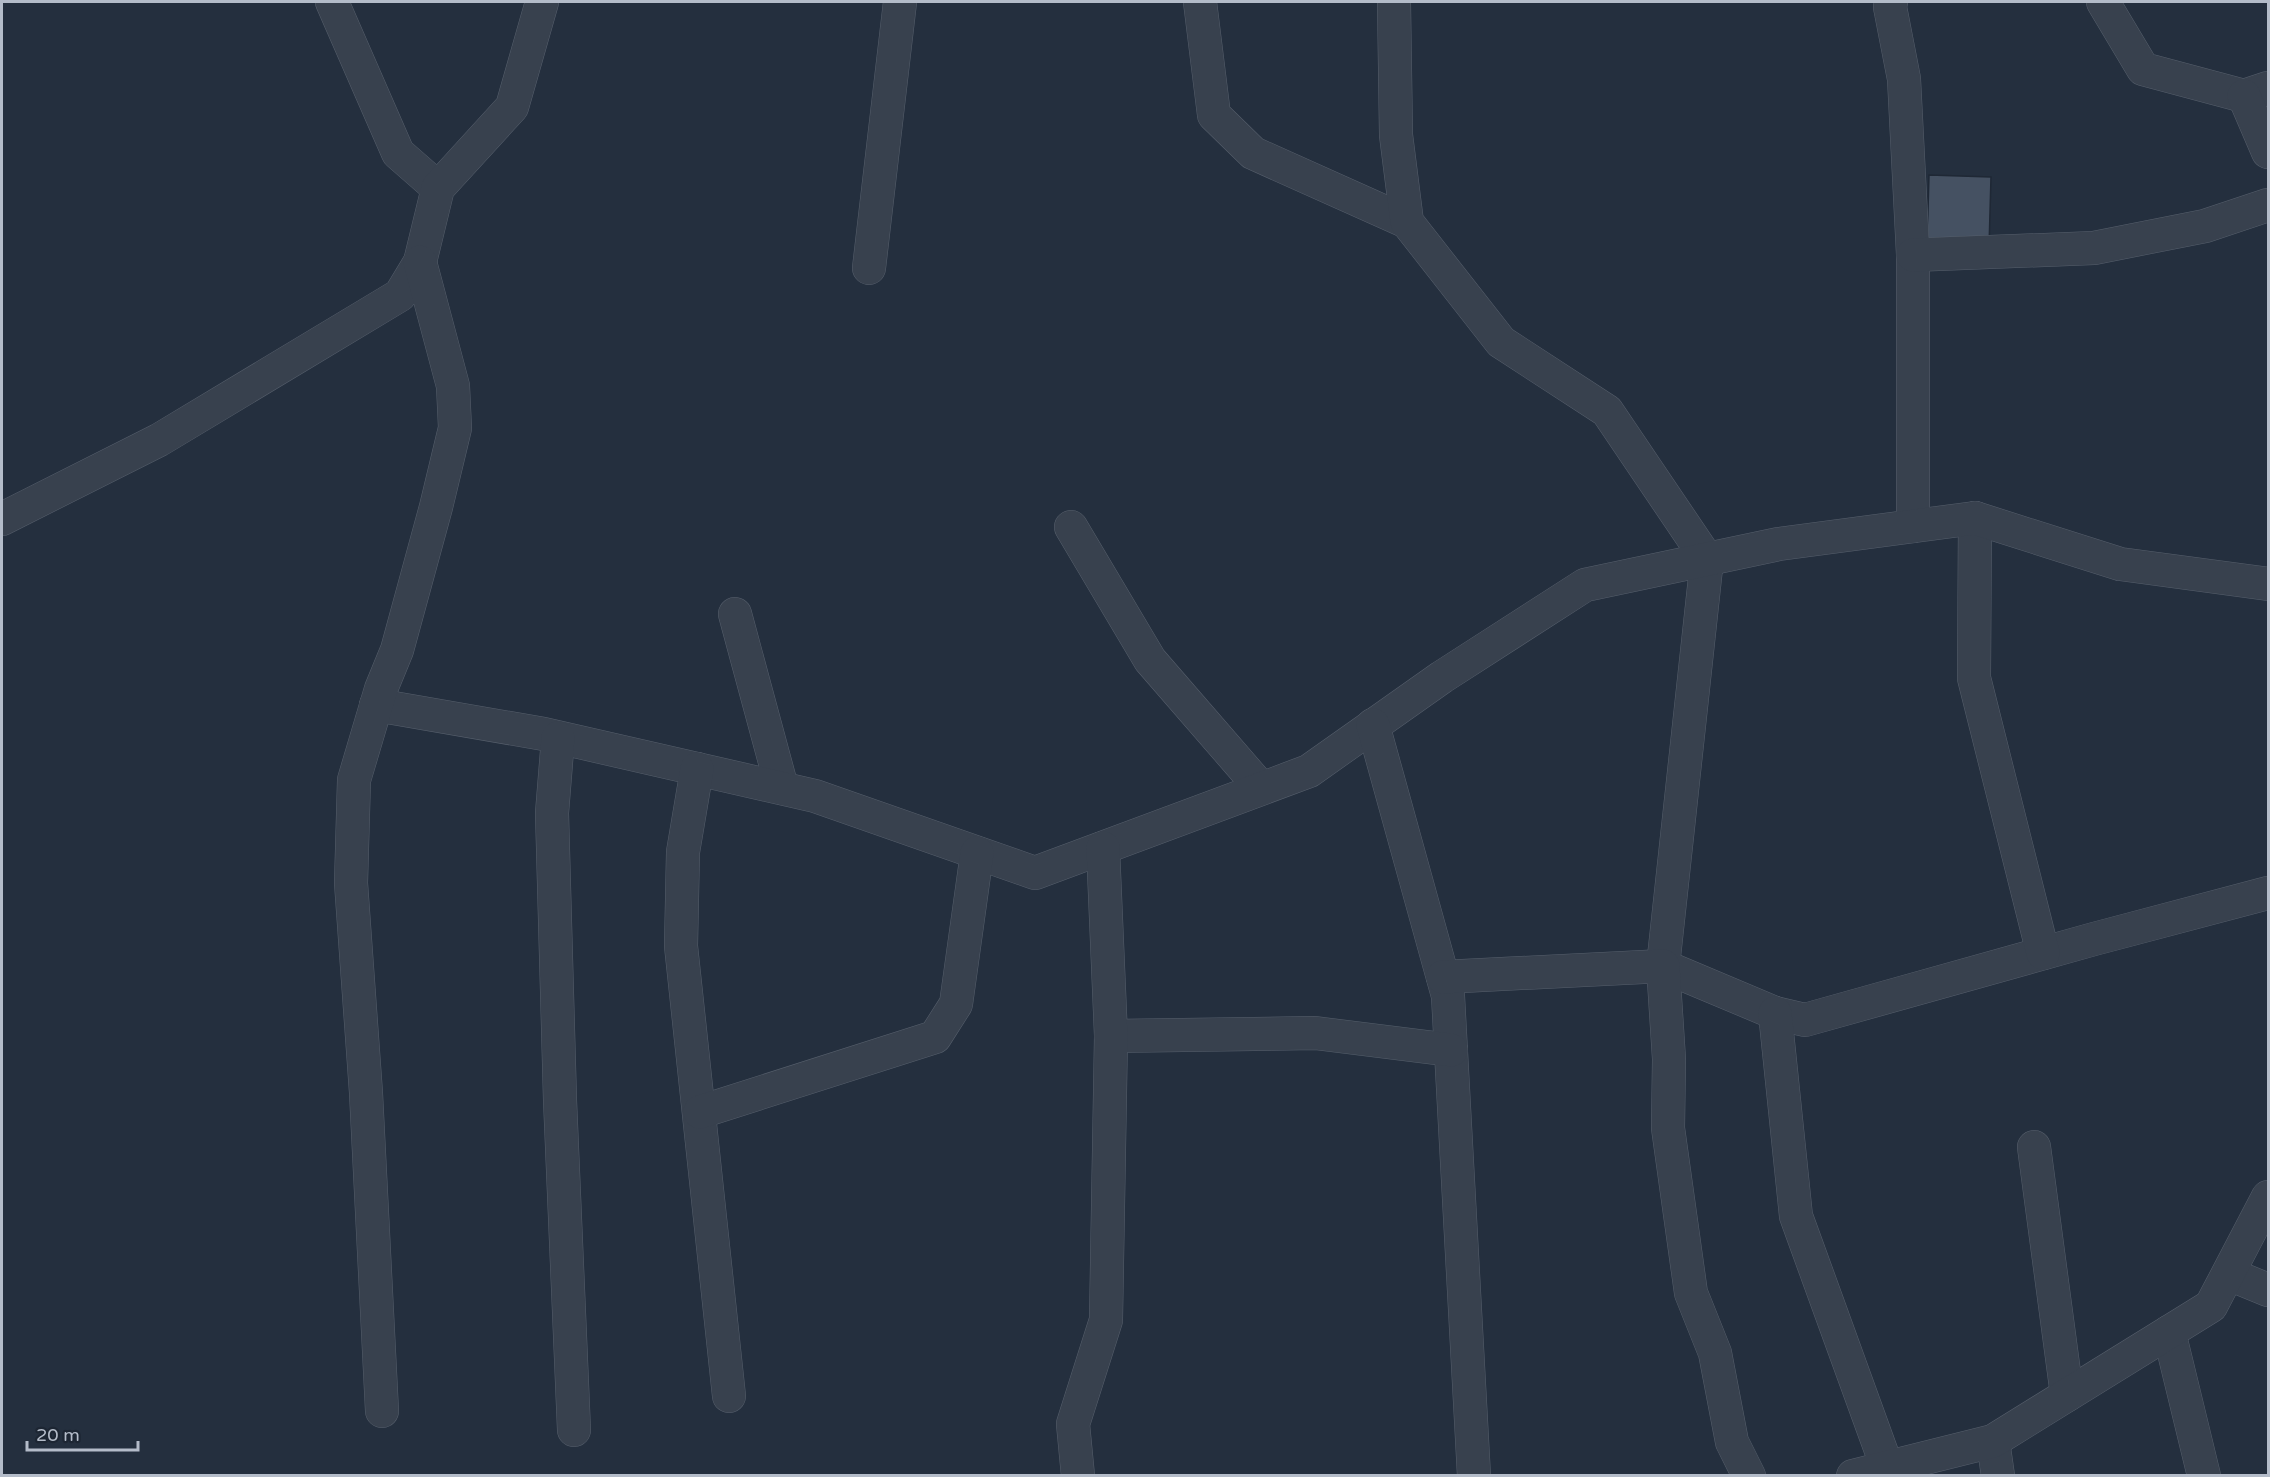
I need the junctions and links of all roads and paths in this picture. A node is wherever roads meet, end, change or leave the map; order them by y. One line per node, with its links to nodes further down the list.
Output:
1 (332, 2): 10 (street)
2 (542, 2): 10 (street)
3 (900, 2): 15 (street)
4 (1200, 2): 12 (street)
5 (1394, 2): 12 (street)
6 (1891, 2): 13 (street)
7 (2103, 2): 8 (street)
8 (2256, 92): 9 (street)
9 (2268, 152)
10 (438, 188): 14 (street)
11 (2268, 205): 13 (street)
12 (1407, 222): 20 (street)
13 (1914, 255): 18 (street)
14 (420, 262): 17 (street); 23 (street)
15 (869, 268)
16 (1975, 518): 18 (street); 21 (street); 32 (street)
17 (2, 519)
18 (1913, 526): 20 (street)
19 (1071, 527): 28 (street)
20 (1707, 559): 24 (street); 33 (street)
21 (2268, 584)
22 (735, 614): 27 (street)
23 (376, 705): 25 (street); 46 (street)
24 (1373, 725): 28 (street); 34 (street)
25 (558, 738): 26 (street); 47 (street)
26 (697, 769): 27 (street); 38 (street)
27 (782, 788): 30 (street)
28 (1261, 788): 29 (street)
29 (1102, 848): 30 (street); 36 (street)
30 (977, 853): 38 (street)
31 (2268, 893): 32 (street)
32 (2043, 953): 35 (street)
33 (1663, 966): 34 (street); 35 (street); 52 (street)
34 (1443, 977): 37 (street)
35 (1775, 1013): 49 (street)
36 (1112, 1036): 37 (street); 50 (street)
37 (1451, 1050): 51 (street)
38 (700, 1112): 45 (street)
39 (2034, 1147): 44 (street)
40 (2268, 1197): 41 (street)
41 (2229, 1274): 42 (street); 43 (street)
42 (2268, 1290)
43 (2169, 1332): 44 (street); 55 (street)
44 (2067, 1395): 48 (street)
45 (729, 1396)
46 (382, 1411)
47 (574, 1430)
48 (1993, 1441): 49 (street); 54 (street)
49 (1887, 1467): 53 (street)
50 (1078, 1476)
51 (1474, 1476)
52 (1749, 1476)
53 (1853, 1476)
54 (1998, 1476)
55 (2204, 1476)

